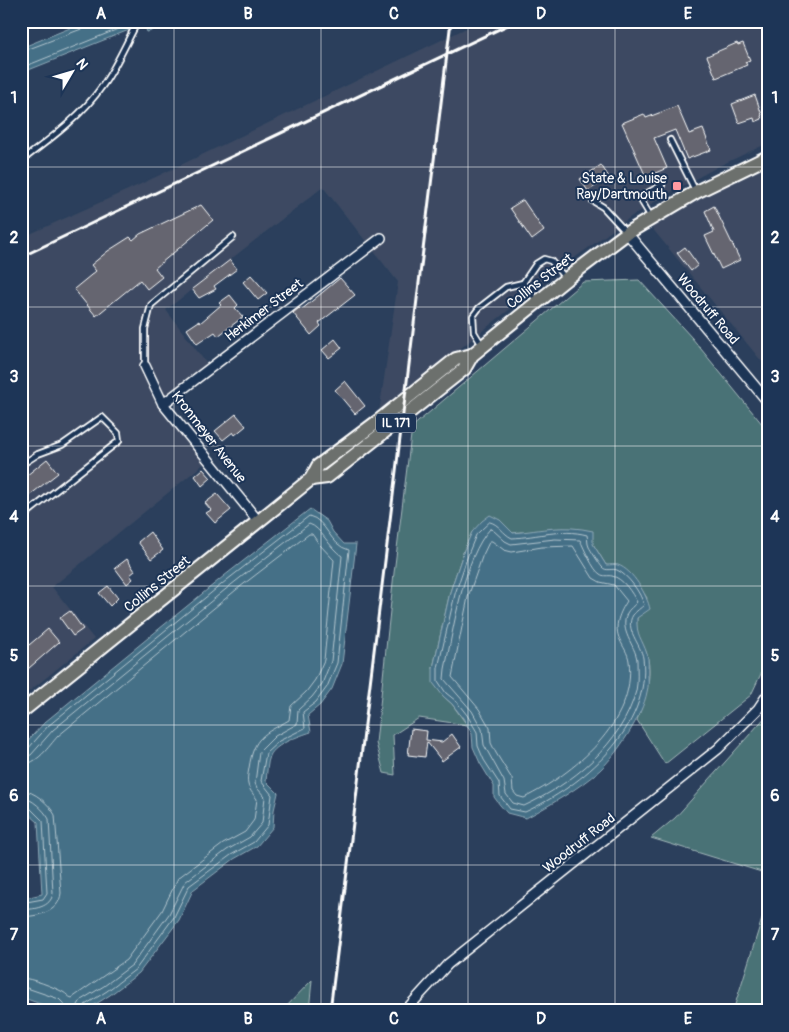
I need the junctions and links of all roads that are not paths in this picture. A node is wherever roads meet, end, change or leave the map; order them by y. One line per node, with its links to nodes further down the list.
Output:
1 (138, 21): 4 (lane)
2 (670, 140): 6 (lane)
3 (768, 157): 6 (main road, IL 171)
4 (21, 161)
5 (662, 185): 8 (lane)
6 (696, 192): 8 (main road, IL 171)
7 (594, 201): 9 (lane)
8 (652, 218): 9 (main road, IL 171)
9 (627, 233): 12 (main road, Collins Street / IL 171); 17 (street, Woodruff Road)
10 (233, 237): 16 (lane)
11 (381, 238): 18 (street, Herkimer Street)
12 (566, 279): 13 (lane); 14 (main road, Collins Street / IL 171)
13 (523, 283): 14 (lane); 15 (lane)
14 (537, 301): 15 (main road, Collins Street / IL 171)
15 (482, 346): 21 (main road, Collins Street / IL 171)
16 (145, 366): 18 (street, Kronmeyer Avenue)
17 (768, 402)
18 (163, 404): 21 (street, Kronmeyer Avenue)
19 (21, 465): 20 (lane)
20 (21, 518)
21 (259, 522): 23 (main road, Collins Street / IL 171)
22 (768, 694): 24 (street, Woodruff Road)
23 (21, 712)
24 (405, 1011)

